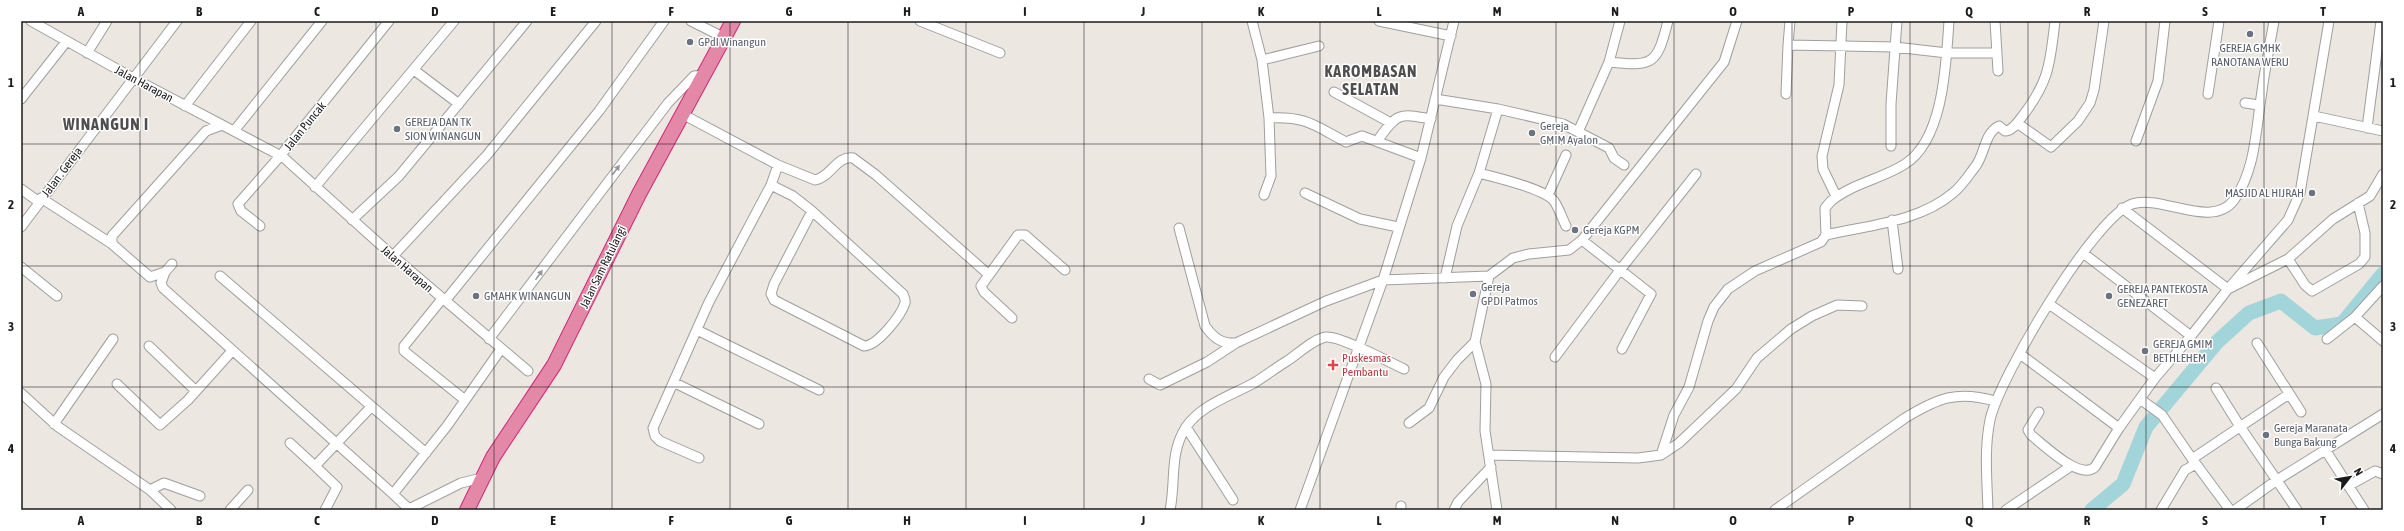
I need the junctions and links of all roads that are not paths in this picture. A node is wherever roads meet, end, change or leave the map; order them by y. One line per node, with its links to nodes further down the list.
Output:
1 (107, 21): 39 (street)
2 (177, 21): 48 (street, Jalan . Gereja)
3 (251, 21): 57 (street)
4 (322, 21): 69 (street)
5 (389, 21): 76 (street, Jalan Puncak)
6 (454, 21): 45 (street)
7 (527, 21): 55 (street)
8 (596, 21): 105 (street)
9 (664, 21): 121 (street)
10 (691, 21): 33 (street)
11 (733, 21): 33 (highway, Jalan Sam Ratulangi)
12 (920, 21): 40 (street)
13 (1252, 21): 43 (street)
14 (1379, 21): 32 (street)
15 (1454, 21): 32 (street)
16 (1620, 21): 44 (street)
17 (1668, 21): 44 (street)
18 (1737, 21): 102 (street)
19 (1790, 21): 35 (street)
20 (1842, 21): 37 (street)
21 (1898, 21): 38 (street)
22 (1949, 21): 41 (street)
23 (1995, 21): 42 (street)
24 (2055, 21): 65 (street)
25 (2104, 21): 65 (street)
26 (2165, 21): 73 (street)
27 (2219, 21): 51 (street)
28 (2274, 21): 56 (street)
29 (2329, 21): 61 (street)
30 (2381, 21): 67 (street)
31 (37, 22): 34 (street, Jalan Harapan)
32 (1451, 36): 53 (street)
33 (725, 38): 47 (highway, Jalan Sam Ratulangi)
34 (66, 42): 39 (street, Jalan Harapan); 52 (street)
35 (1788, 45): 37 (street); 50 (street)
36 (1318, 46): 43 (street)
37 (1841, 47): 38 (street); 89 (street)
38 (1895, 47): 41 (street); 74 (street)
39 (87, 53): 48 (street, Jalan Harapan)
40 (1000, 53)
41 (1947, 53): 42 (street); 89 (street)
42 (1995, 53): 46 (street)
43 (1262, 60): 62 (street)
44 (1608, 62): 71 (street)
45 (414, 70): 55 (street); 84 (street)
46 (1998, 71)
47 (705, 75): 59 (highway, Jalan Sam Ratulangi); 129 (street, one-way to 47)
48 (133, 78): 57 (street, Jalan Harapan); 90 (street, Jalan . Gereja)
49 (1334, 92): 64 (street)
50 (1786, 94)
51 (2208, 94)
52 (21, 99)
53 (1435, 99): 58 (street); 63 (street)
54 (2244, 103): 56 (street)
55 (459, 104): 94 (street)
56 (2259, 105): 92 (street)
57 (185, 106): 60 (street, Jalan Harapan)
58 (1498, 109): 71 (street); 80 (street)
59 (684, 115): 78 (street); 178 (highway, Jalan Sam Ratulangi)
60 (205, 116): 66 (street, Jalan Harapan); 68 (street)
61 (2314, 116): 67 (street); 119 (street)
62 (1269, 118): 72 (street); 87 (street)
63 (1431, 119): 64 (street); 77 (street)
64 (1391, 123): 72 (street)
65 (2017, 124): 95 (street)
66 (222, 125): 68 (street); 69 (street, Jalan Harapan)
67 (2366, 128): 70 (street)
68 (206, 131): 103 (street)
69 (234, 131): 76 (street, Jalan Harapan)
70 (2383, 131)
71 (1578, 132): 79 (street)
72 (1377, 141): 77 (street)
73 (2136, 142)
74 (1890, 146)
75 (1566, 155): 88 (street)
76 (281, 156): 84 (street, Jalan Harapan); 96 (street, Jalan Puncak)
77 (1421, 158): 99 (street)
78 (778, 165): 83 (street); 113 (street)
79 (1624, 165)
80 (1479, 173): 88 (street); 116 (street)
81 (1696, 174): 111 (street)
82 (2383, 174): 91 (street)
83 (771, 185): 93 (street); 126 (street)
84 (315, 187): 94 (street, Jalan Harapan)
85 (21, 189): 90 (street)
86 (1305, 193): 99 (street)
87 (1264, 195)
88 (1548, 195): 97 (street)
89 (1836, 196): 101 (street)
90 (40, 200): 98 (street, Jalan . Gereja); 103 (street)
91 (2358, 204): 106 (street); 106 (street)
92 (2122, 208): 104 (street); 119 (street)
93 (812, 211): 93 (street)
94 (352, 220): 105 (street, Jalan Harapan)
95 (1892, 220): 101 (street); 109 (street)
96 (260, 226)
97 (1566, 226)
98 (21, 227)
99 (1398, 227): 117 (street)
100 (1179, 228): 133 (street)
101 (1826, 235): 171 (street)
102 (1582, 240): 111 (street); 115 (street)
103 (112, 244): 112 (street)
104 (2083, 253): 122 (street); 127 (street)
105 (393, 256): 121 (street, Jalan Harapan)
106 (2288, 259): 119 (street)
107 (172, 264): 112 (street)
108 (21, 267): 120 (street)
109 (1898, 269)
110 (1065, 270): 113 (street)
111 (1620, 270): 138 (street); 141 (street)
112 (165, 272): 139 (street)
113 (988, 274): 125 (street)
114 (220, 276): 156 (street)
115 (1489, 276): 116 (street); 131 (street)
116 (1445, 278): 117 (street)
117 (1383, 280): 133 (street); 136 (street)
118 (2383, 286): 124 (street)
119 (2228, 289): 127 (street)
120 (57, 296)
121 (443, 300): 129 (street, Jalan Harapan); 154 (street)
122 (2049, 304): 140 (street); 144 (street)
123 (1862, 306): 171 (street)
124 (2355, 317): 130 (street); 132 (street)
125 (1012, 318)
126 (697, 330): 146 (street); 150 (street)
127 (2192, 336): 144 (street)
128 (114, 339): 161 (street)
129 (489, 339): 137 (street, Jalan Harapan)
130 (2327, 339)
131 (1475, 342): 160 (street); 170 (street)
132 (2383, 342)
133 (1236, 343): 145 (street)
134 (2257, 343): 152 (street)
135 (149, 346): 149 (street)
136 (1358, 348): 142 (street); 164 (street); 191 (street)
137 (501, 349): 143 (street, Jalan Harapan); 154 (street)
138 (1622, 349)
139 (232, 351): 149 (street); 167 (street)
140 (2020, 354): 155 (street); 165 (street)
141 (1555, 357)
142 (1404, 369)
143 (528, 371)
144 (2155, 378): 153 (street)
145 (1149, 379)
146 (675, 383): 162 (street); 172 (street)
147 (117, 384): 149 (street)
148 (2216, 388): 163 (street)
149 (196, 390)
150 (819, 390)
151 (21, 393): 161 (street)
152 (2289, 394): 158 (street); 163 (street)
153 (2140, 399): 165 (street); 173 (street)
154 (465, 400): 169 (street)
155 (1995, 401): 194 (street); 195 (street)
156 (371, 407): 167 (street); 169 (street)
157 (2039, 412): 175 (street)
158 (2301, 412)
159 (2383, 414): 168 (street)
160 (1409, 423)
161 (54, 424): 181 (street)
162 (759, 424)
163 (2239, 425): 173 (street); 179 (street)
164 (1186, 427): 185 (street); 190 (street)
165 (2119, 428): 175 (street)
166 (290, 443): 174 (street)
167 (337, 443): 174 (street); 183 (street)
168 (2326, 451): 179 (street); 180 (street)
169 (426, 453): 183 (street)
170 (1490, 454): 171 (street); 176 (street)
171 (1661, 455)
172 (699, 458)
173 (2194, 461): 197 (street); 198 (street)
174 (315, 466): 188 (street)
175 (2071, 466): 196 (street)
176 (1491, 467): 192 (street); 193 (street)
177 (2383, 474): 180 (street)
178 (482, 478): 183 (street); 189 (highway, Jalan Sam Ratulangi)
179 (2277, 480): 199 (street); 200 (street)
180 (2348, 486): 201 (street)
181 (150, 490): 184 (street); 186 (street)
182 (248, 490): 187 (street)
183 (393, 494)
184 (200, 496)
185 (1232, 500)
186 (172, 510)
187 (230, 510)
188 (325, 510)
189 (467, 510)
190 (1170, 510)
191 (1302, 510)
192 (1454, 510)
193 (1497, 510)
194 (1775, 510)
195 (1988, 510)
196 (2006, 510)
197 (2162, 510)
198 (2230, 510)
199 (2235, 510)
200 (2297, 510)
201 (2364, 510)

